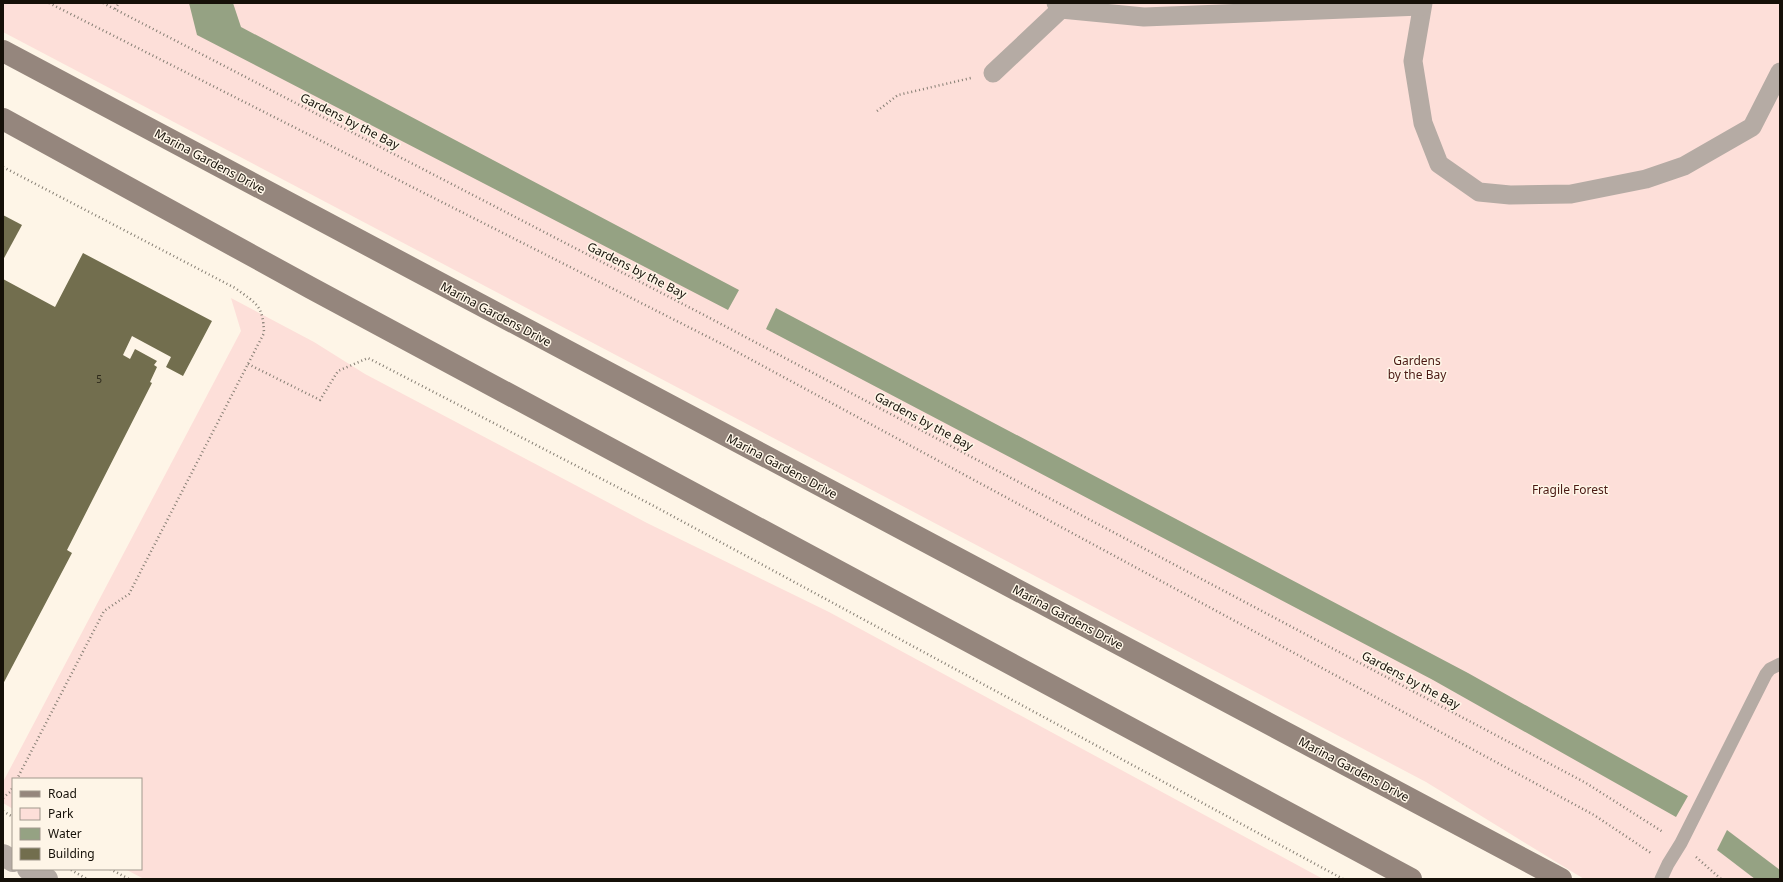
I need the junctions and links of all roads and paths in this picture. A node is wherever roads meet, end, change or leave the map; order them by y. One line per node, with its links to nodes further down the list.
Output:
1 (50, 3): 23 (path)
2 (103, 3): 6 (path, Gardens by the Bay)
3 (118, 3): 6 (path)
4 (1422, 4): 5 (street); 8 (street)
5 (1058, 6): 9 (street)
6 (115, 9): 20 (path, Gardens by the Bay)
7 (3, 51): 32 (main road, Marina Gardens Drive)
8 (1780, 72)
9 (993, 73): 10 (path)
10 (877, 111)
11 (3, 119): 31 (main road)
12 (3, 167): 13 (path)
13 (248, 364): 15 (path); 30 (path)
14 (1780, 664): 20 (lane)
15 (18, 778)
16 (12, 789): 17 (path)
17 (3, 798)
18 (3, 811): 19 (path)
19 (12, 816)
20 (1681, 843): 23 (lane); 34 (path, Gardens by the Bay)
21 (3, 855): 22 (street)
22 (12, 860)
23 (1668, 864): 33 (lane)
24 (30, 870): 27 (street)
25 (71, 870): 28 (path)
26 (112, 870): 29 (path)
27 (47, 879)
28 (88, 879)
29 (129, 879)
30 (1343, 879)
31 (1410, 879)
32 (1561, 879)
33 (1661, 879)
34 (1721, 879)

